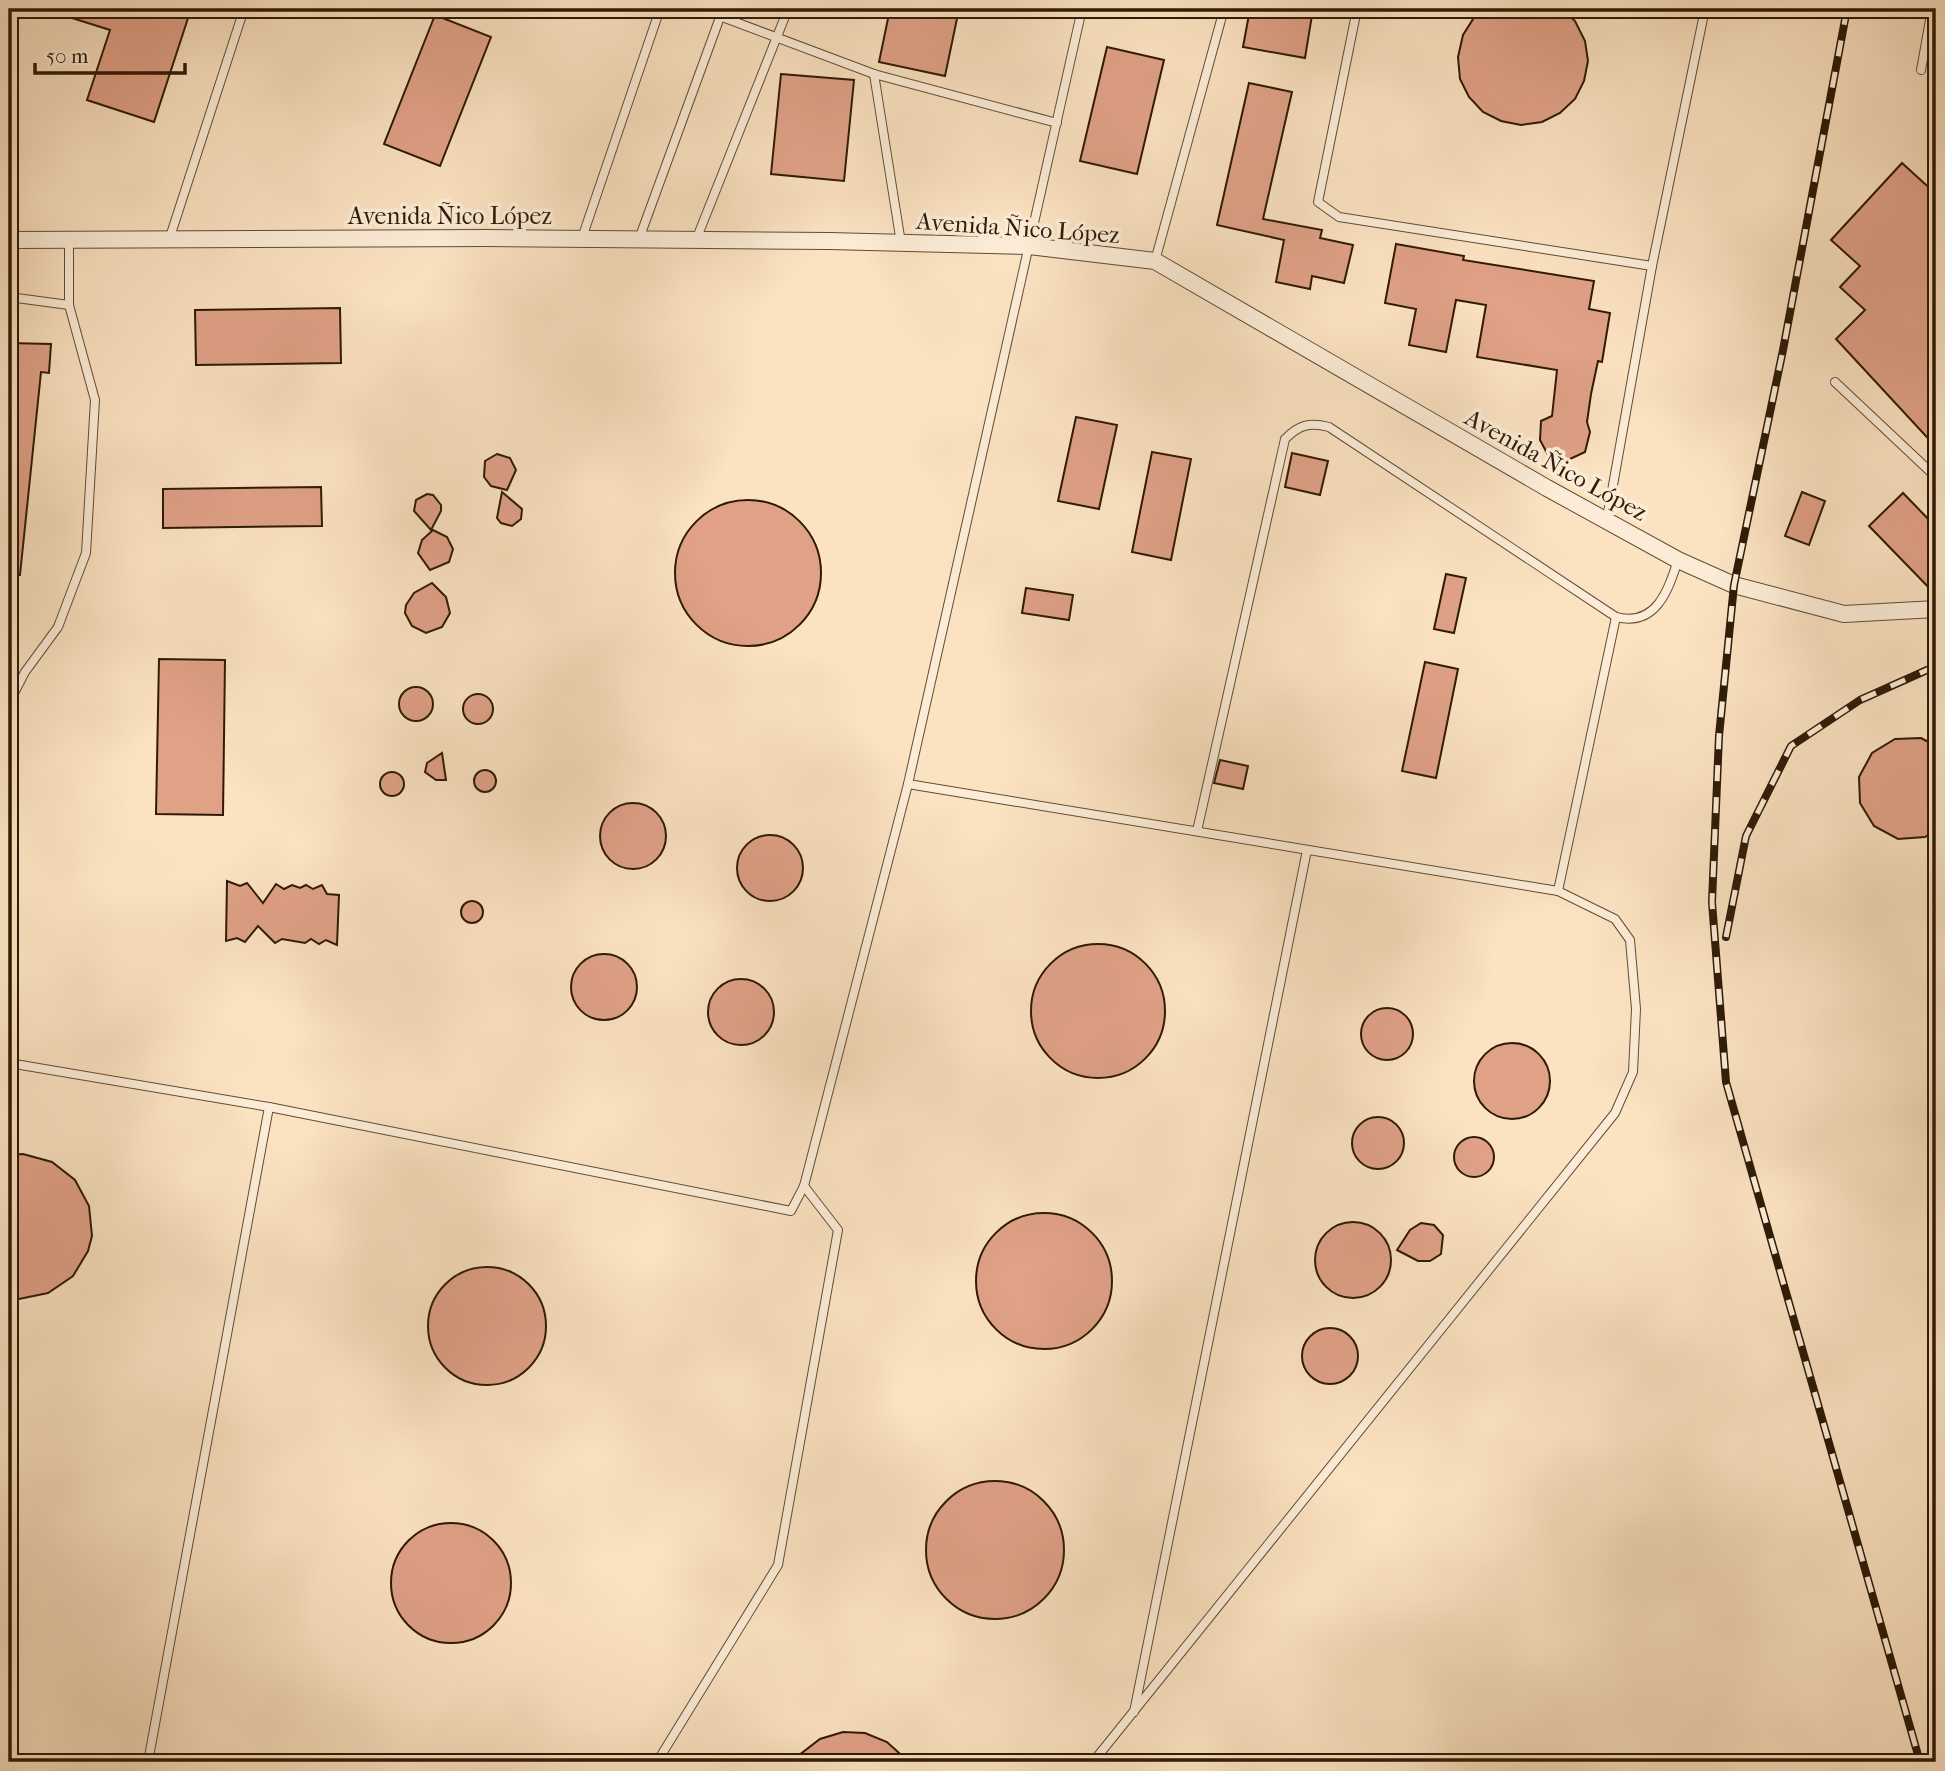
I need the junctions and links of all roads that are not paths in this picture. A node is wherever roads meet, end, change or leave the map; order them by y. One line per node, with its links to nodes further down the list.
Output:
1 (244, 9): 19 (lane)
2 (660, 9): 15 (lane)
3 (701, 9): 10 (lane)
4 (788, 9): 11 (lane)
5 (1082, 9): 14 (lane)
6 (1224, 9): 23 (lane)
7 (1357, 9): 24 (lane)
8 (1705, 9): 24 (lane)
9 (1932, 9): 12 (lane)
10 (722, 12): 11 (lane); 16 (lane)
11 (776, 38): 13 (lane); 20 (lane)
12 (1921, 70)
13 (874, 75): 14 (lane); 21 (lane)
14 (1057, 123): 22 (lane)
15 (582, 238): 16 (street, Avenida Ñico López); 19 (street, Avenida Ñico López)
16 (639, 239): 20 (street, Avenida Ñico López)
17 (9, 240): 18 (street, Avenida Ñico López)
18 (69, 240): 19 (street, Avenida Ñico López); 26 (lane)
19 (169, 240)
20 (696, 240): 21 (street, Avenida Ñico López)
21 (901, 243): 22 (street, Avenida Ñico López)
22 (1029, 246): 23 (street, Avenida Ñico López); 34 (lane)
23 (1155, 261): 29 (street, Avenida Ñico López)
24 (1652, 266): 29 (lane)
25 (9, 297): 26 (lane)
26 (69, 305): 33 (lane)
27 (1835, 382): 28 (lane)
28 (1936, 477)
29 (1607, 519): 30 (street, Avenida Ñico López)
30 (1678, 560): 31 (street, Avenida Ñico López); 32 (lane)
31 (1936, 610)
32 (1616, 617): 35 (lane); 37 (lane)
33 (9, 703)
34 (908, 784): 35 (lane); 40 (lane)
35 (1197, 831): 36 (lane)
36 (1307, 850): 37 (lane); 41 (lane)
37 (1558, 891): 41 (lane)
38 (9, 1063): 39 (lane)
39 (269, 1107): 40 (lane); 42 (lane)
40 (804, 1186): 43 (lane)
41 (1133, 1713): 44 (lane)
42 (148, 1762)
43 (657, 1762)
44 (1093, 1762)

